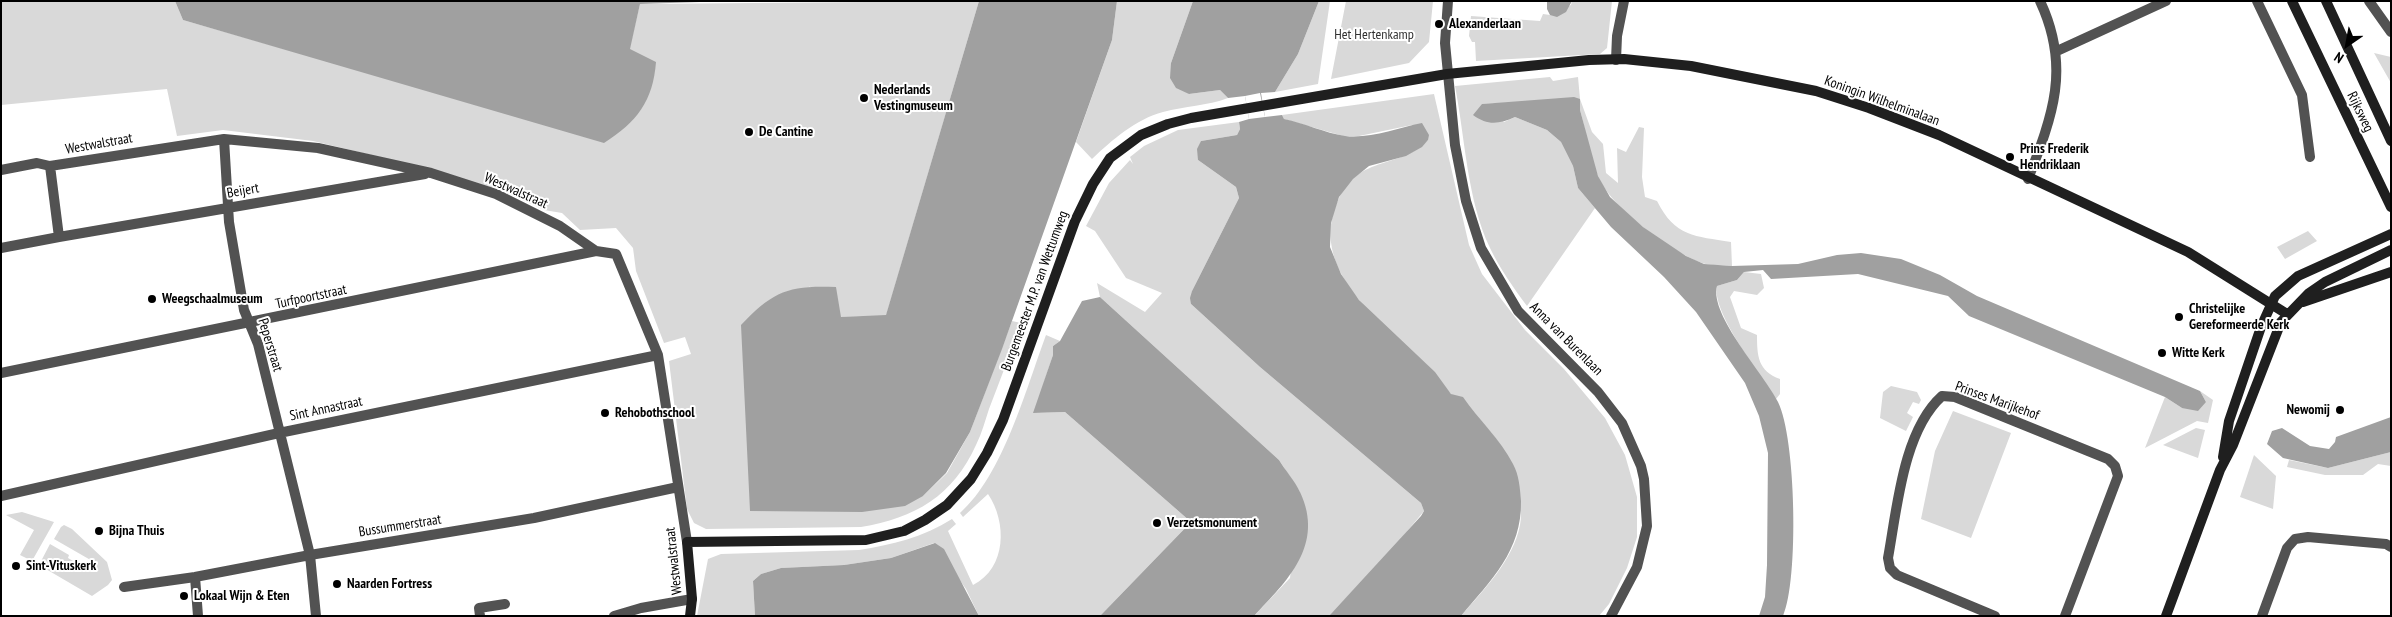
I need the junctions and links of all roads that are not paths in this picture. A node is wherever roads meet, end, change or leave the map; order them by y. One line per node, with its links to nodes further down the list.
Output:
1 (1448, 1): 12 (street)
2 (1624, 1): 11 (street)
3 (2040, 1): 10 (street)
4 (2166, 1): 10 (street)
5 (2257, 1): 15 (street)
6 (2292, 1): 21 (street, Rijksweg)
7 (2326, 1): 14 (street, Rijksweg)
8 (2369, 1): 9 (street)
9 (2391, 32)
10 (2057, 51): 19 (street)
11 (1616, 60): 12 (street, Koningin Wilhelminalaan); 19 (street, Koningin Wilhelminalaan)
12 (1447, 74): 38 (street, Burgemeester M.P. van Wettumweg); 51 (street, Anna van Burenlaan)
13 (224, 139): 16 (street, Westwalstraat); 18 (street, Westwalstraat); 20 (street, Peperstraat)
14 (2391, 141)
15 (2310, 157)
16 (50, 166): 17 (street, Westwalstraat); 23 (street)
17 (1, 170)
18 (431, 173): 20 (street, Beijert); 26 (street, Westwalstraat)
19 (2028, 179): 28 (street, Koningin Wilhelminalaan)
20 (228, 207): 23 (street, Beijert); 31 (street, Peperstraat)
21 (2391, 207)
22 (2391, 234): 28 (street)
23 (60, 237): 24 (street, Beijert)
24 (1, 248)
25 (2391, 250): 29 (street)
26 (596, 251): 31 (street, Turfpoortstraat); 32 (street, Westwalstraat)
27 (2391, 272): 29 (street)
28 (2270, 304): 30 (street, Koningin Wilhelminalaan); 35 (street)
29 (2296, 306): 30 (street)
30 (2287, 314): 35 (street)
31 (250, 323): 33 (street, Turfpoortstraat); 34 (street, Peperstraat)
32 (658, 356): 34 (street, Sint Annastraat); 36 (street, Westwalstraat)
33 (1, 373)
34 (279, 433): 37 (street, Sint Annastraat); 40 (street, Peperstraat)
35 (2220, 470): 54 (street)
36 (678, 487): 38 (street, Westwalstraat); 40 (street, Bussummerstraat)
37 (1, 496)
38 (687, 542): 43 (street, Westwalstraat)
39 (2391, 547): 55 (street)
40 (310, 555): 41 (street, Bussummerstraat); 47 (street, Peperstraat)
41 (195, 577): 42 (street, Bussummerstraat); 46 (street)
42 (124, 587)
43 (692, 599): 45 (street); 50 (street, Westwalstraat)
44 (505, 604): 48 (street)
45 (641, 612): 49 (street)
46 (198, 616)
47 (316, 616)
48 (480, 616)
49 (614, 616)
50 (690, 616)
51 (1611, 616)
52 (1995, 616): 53 (street, Prinses Marijkehof)
53 (2065, 616)
54 (2166, 616)
55 (2262, 616)

